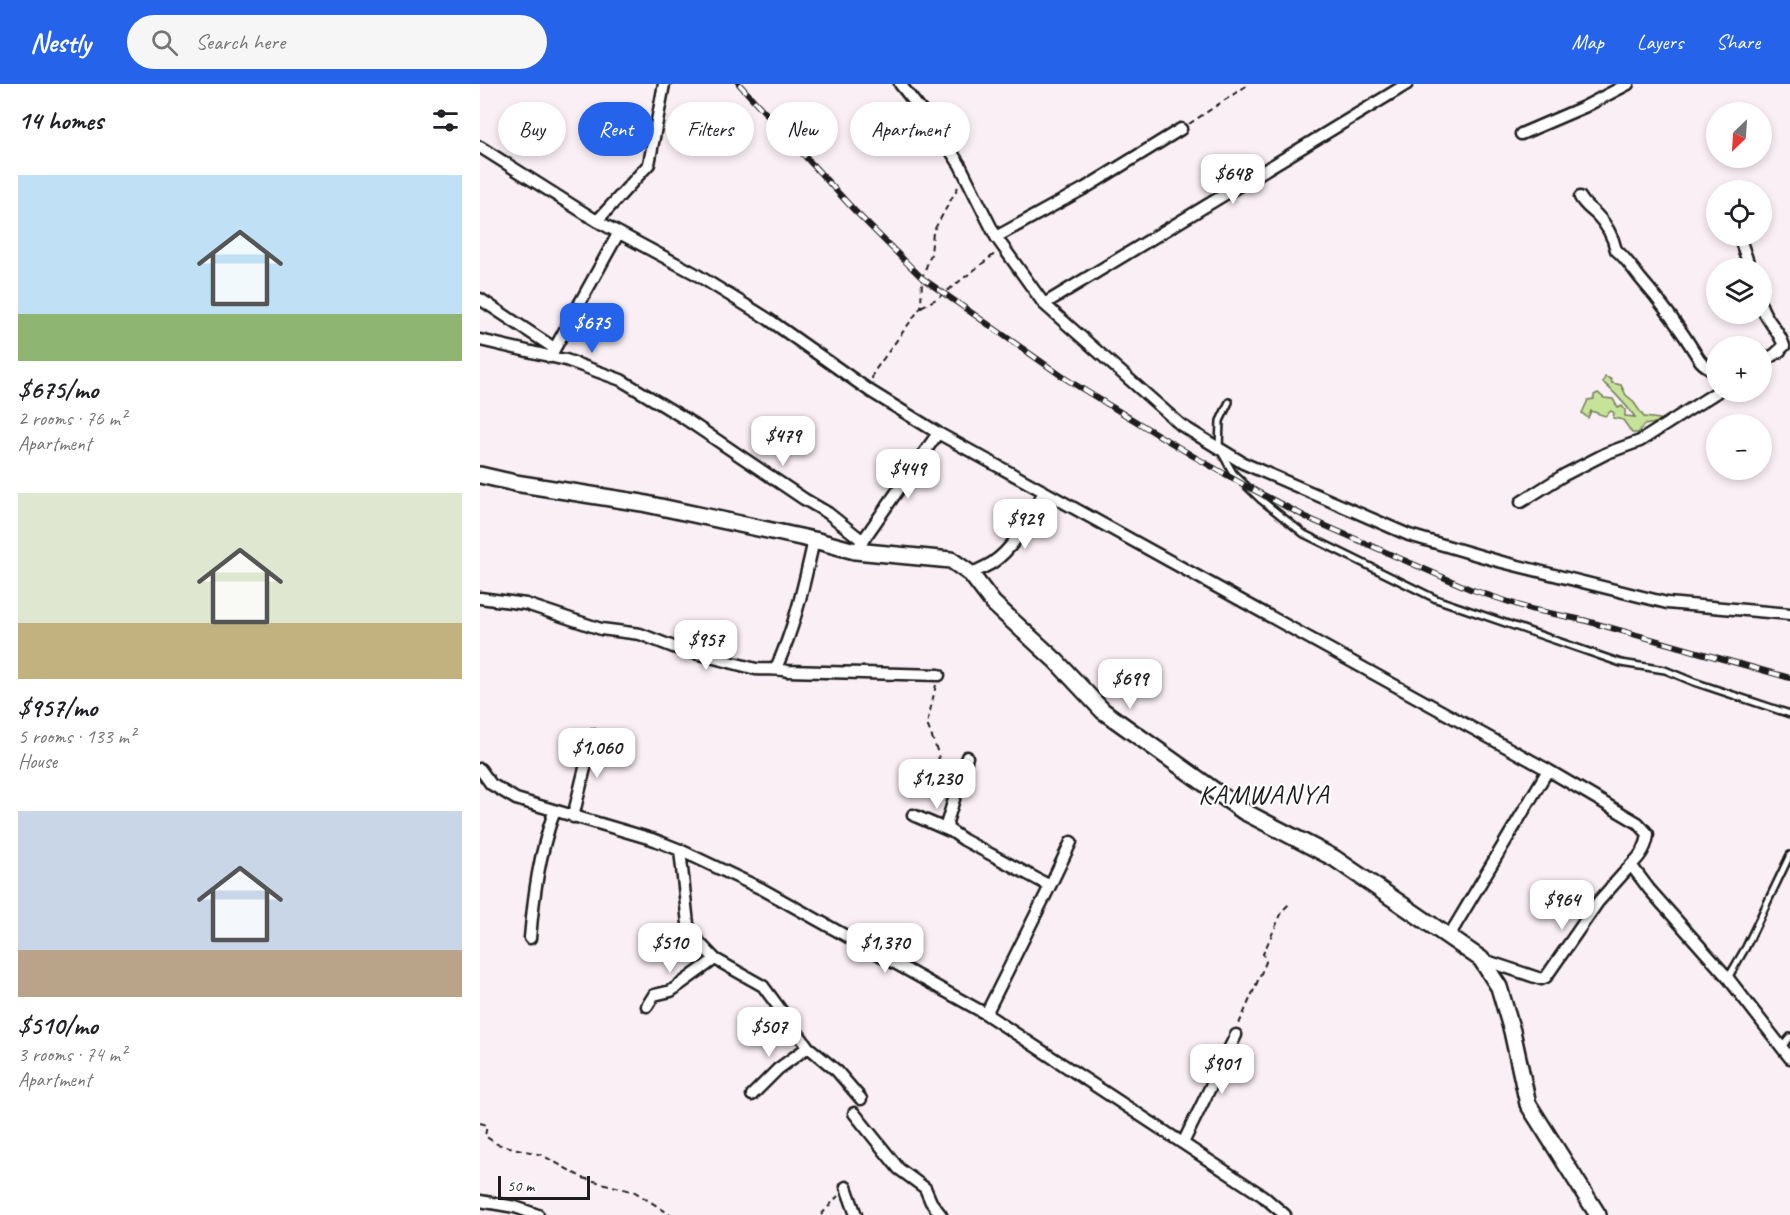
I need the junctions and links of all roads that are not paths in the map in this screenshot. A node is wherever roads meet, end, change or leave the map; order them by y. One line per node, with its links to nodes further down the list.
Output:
1 (664, 84): 9 (street)
2 (900, 84): 11 (street)
3 (1407, 84): 13 (street)
4 (1628, 84): 6 (street)
5 (1181, 129): 11 (street)
6 (1521, 134)
7 (480, 147): 9 (street)
8 (1580, 197): 19 (street)
9 (597, 221): 10 (street)
10 (618, 234): 17 (street); 22 (street)
11 (996, 237): 13 (street)
12 (480, 299): 17 (street)
13 (1044, 304): 23 (street)
14 (1770, 324): 18 (street)
15 (480, 340): 17 (street)
16 (1790, 345): 18 (street)
17 (552, 353): 28 (street)
18 (1773, 355)
19 (1706, 366)
20 (1706, 399): 26 (street)
21 (1229, 402): 23 (lane)
22 (938, 433): 25 (street); 28 (street)
23 (1219, 448): 31 (street); 34 (lane)
24 (480, 475): 27 (main road)
25 (1044, 492): 29 (street); 38 (street)
26 (1521, 501)
27 (814, 540): 28 (main road); 32 (street)
28 (859, 546): 29 (main road)
29 (971, 574): 48 (main road)
30 (480, 598): 32 (street)
31 (1790, 614)
32 (776, 668): 33 (street)
33 (939, 675)
34 (1790, 714)
35 (593, 735): 41 (street)
36 (968, 758): 42 (street)
37 (480, 769): 39 (street)
38 (1548, 770): 46 (street); 48 (street)
39 (554, 812): 41 (street); 49 (street)
40 (913, 815): 42 (street)
41 (573, 817): 44 (street)
42 (950, 831): 47 (street)
43 (1071, 842): 47 (street)
44 (680, 850): 50 (street); 54 (street)
45 (1790, 855): 52 (lane)
46 (1631, 865): 51 (street); 52 (street)
47 (1050, 886): 54 (street)
48 (1449, 936): 51 (main road)
49 (530, 938)
50 (715, 958): 53 (street); 57 (street)
51 (1481, 959): 70 (main road)
52 (1728, 978): 58 (street)
53 (646, 1006)
54 (986, 1014): 63 (street)
55 (1236, 1035): 63 (street)
56 (1790, 1037): 58 (lane)
57 (808, 1047): 60 (street); 61 (street)
58 (1782, 1047): 59 (street)
59 (1790, 1058)
60 (752, 1095)
61 (861, 1099)
62 (854, 1113): 68 (street)
63 (1183, 1143): 69 (street)
64 (846, 1187): 67 (street)
65 (480, 1201): 66 (street)
66 (538, 1215)
67 (856, 1215)
68 (940, 1215)
69 (1285, 1215)
70 (1598, 1215)

